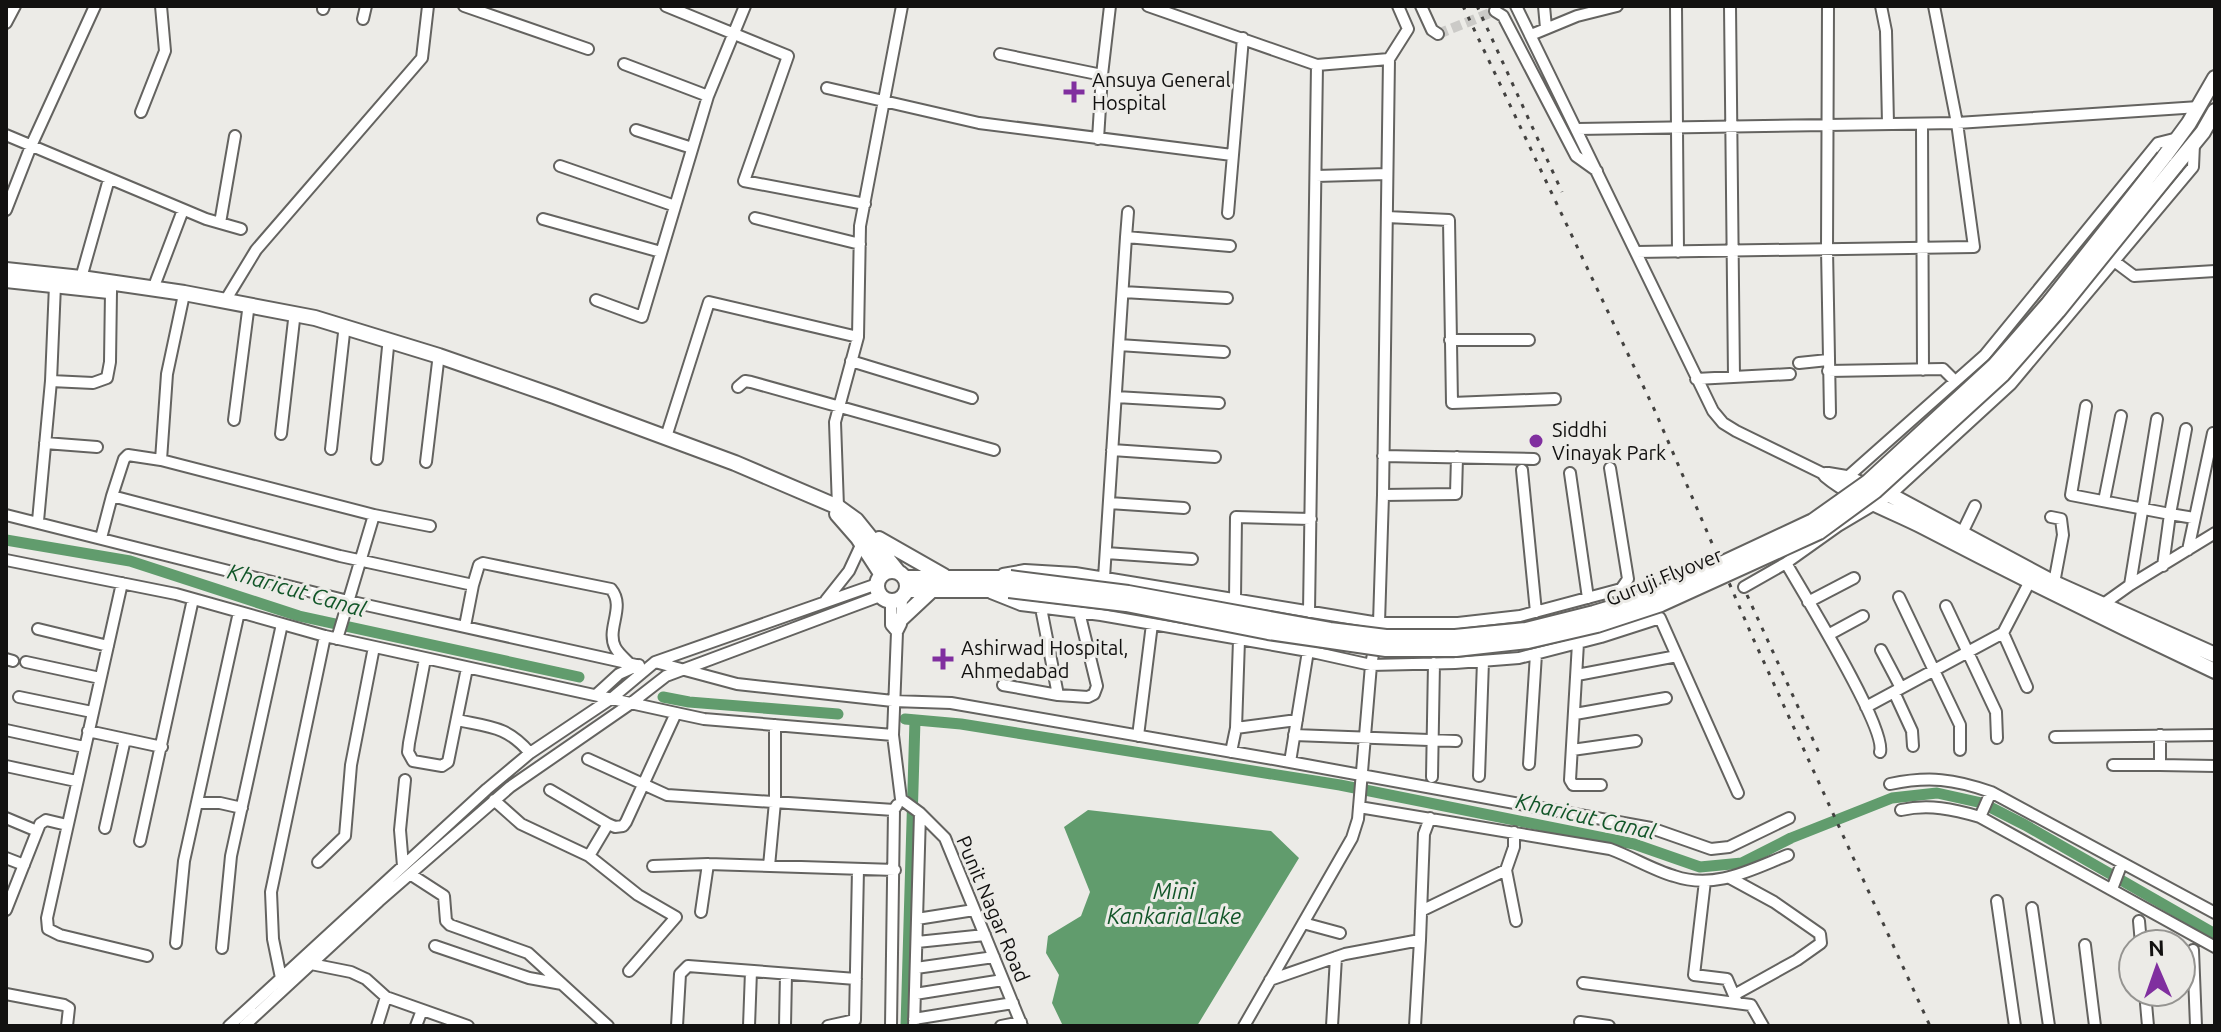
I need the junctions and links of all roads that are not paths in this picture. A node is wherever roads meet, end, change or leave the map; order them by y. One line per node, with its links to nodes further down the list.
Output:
1 (15, 6): 25 (street)
2 (95, 6): 57 (street)
3 (161, 6): 43 (street)
4 (366, 6): 24 (street)
5 (428, 6): 98 (street)
6 (464, 6): 31 (street)
7 (666, 6): 27 (street)
8 (745, 6): 27 (street)
9 (902, 6): 40 (street)
10 (1110, 6): 36 (street)
11 (1398, 6): 33 (street)
12 (1421, 6): 28 (street)
13 (1516, 6): 29 (street)
14 (1544, 6): 26 (street)
15 (1617, 6): 22 (street)
16 (1676, 6): 49 (street)
17 (1730, 6): 48 (street)
18 (1828, 6): 47 (street)
19 (1881, 6): 45 (street)
20 (1934, 6): 44 (street)
21 (1152, 7): 30 (street)
22 (1600, 8): 26 (street)
23 (1495, 11): 62 (street)
24 (363, 19)
25 (6, 23)
26 (1546, 28): 29 (street)
27 (733, 34): 39 (street); 66 (street)
28 (1438, 34)
29 (1531, 35): 50 (street)
30 (1243, 38): 35 (street); 59 (street)
31 (588, 49)
32 (1000, 54): 36 (street)
33 (1389, 59): 35 (street); 63 (street)
34 (624, 64): 39 (street)
35 (1317, 65): 64 (street)
36 (1102, 75): 55 (street)
37 (2215, 78): 41 (main road, Guruji Flyover)
38 (827, 88): 40 (street)
39 (708, 96): 58 (street)
40 (885, 102): 55 (street); 66 (street)
41 (2199, 107): 44 (street); 54 (main road, Guruji Flyover)
42 (2215, 111): 56 (main road, Guruji Flyover)
43 (141, 112)
44 (1957, 123): 46 (street); 80 (street)
45 (1888, 124): 46 (street); 47 (street)
46 (1922, 124): 80 (street)
47 (1828, 125): 48 (street); 81 (street)
48 (1731, 127): 49 (street); 82 (street)
49 (1678, 128): 50 (street); 85 (street)
50 (1577, 129): 62 (street)
51 (636, 130): 58 (street)
52 (6, 135): 57 (street)
53 (235, 136): 75 (street)
54 (2178, 138): 60 (main road, Guruji Flyover); 117 (street)
55 (1098, 139): 59 (street)
56 (2194, 144): 60 (main road, Guruji Flyover); 86 (street)
57 (31, 146): 65 (street); 68 (street)
58 (692, 148): 67 (street)
59 (1232, 155): 71 (street)
60 (2170, 161): 181 (main road, Guruji Flyover, bridge)
61 (560, 166): 67 (street)
62 (1599, 172): 84 (street)
63 (1387, 174): 64 (street); 72 (street)
64 (1316, 176): 163 (street)
65 (109, 179): 69 (street); 89 (street)
66 (865, 204): 78 (street)
67 (675, 206): 83 (street)
68 (6, 210)
69 (183, 210): 75 (street); 92 (street)
70 (1128, 212): 77 (street)
71 (1228, 213)
72 (1387, 217): 103 (street); 138 (street)
73 (755, 218): 78 (street)
74 (543, 219): 83 (street)
75 (220, 223): 76 (street)
76 (241, 229)
77 (1126, 237): 79 (street); 94 (street)
78 (860, 244): 102 (street)
79 (1230, 246)
80 (1923, 248): 81 (street); 112 (street)
81 (1827, 249): 82 (street); 111 (street)
82 (1731, 251): 85 (street); 114 (street)
83 (661, 252): 97 (street)
84 (1636, 252): 85 (street); 115 (street)
85 (1678, 252)
86 (2114, 261): 88 (street); 151 (street)
87 (6, 270): 89 (main road)
88 (2215, 271)
89 (81, 278): 92 (main road)
90 (6, 280): 91 (main road)
91 (55, 285): 93 (main road); 116 (street)
92 (153, 289): 98 (main road)
93 (111, 291): 96 (main road); 116 (street)
94 (1123, 292): 95 (street); 105 (street)
95 (1227, 298)
96 (183, 299): 99 (main road); 143 (street)
97 (596, 300)
98 (225, 301): 132 (main road)
99 (248, 311): 100 (main road); 128 (street)
100 (294, 320): 101 (main road); 131 (street)
101 (344, 333): 106 (main road); 135 (street)
102 (858, 337): 108 (street); 132 (street)
103 (1450, 340): 104 (street); 121 (street)
104 (1529, 340)
105 (1119, 345): 107 (street); 119 (street)
106 (388, 347): 109 (main road); 141 (street)
107 (1224, 352)
108 (851, 361): 120 (street); 124 (street)
109 (438, 362): 144 (street); 168 (main road)
110 (1799, 363): 111 (street)
111 (1828, 366): 112 (street); 125 (street)
112 (1923, 370): 117 (street)
113 (1790, 374): 114 (street)
114 (1734, 377): 115 (street)
115 (1696, 379): 148 (street)
116 (51, 381): 133 (street)
117 (1955, 381): 148 (street)
118 (738, 387): 124 (street)
119 (1116, 397): 122 (street); 137 (street)
120 (972, 398)
121 (1555, 399)
122 (1219, 403)
123 (2086, 406): 152 (street)
124 (839, 408): 136 (street); 155 (street)
125 (1830, 413)
126 (2121, 416): 152 (street)
127 (2157, 419): 157 (street)
128 (234, 420)
129 (2186, 429): 158 (street)
130 (2213, 433): 162 (street)
131 (281, 434)
132 (666, 437): 155 (main road)
133 (45, 443): 134 (street); 164 (street)
134 (97, 447)
135 (331, 449)
136 (994, 450)
137 (1112, 450): 139 (street); 153 (street)
138 (1383, 456): 140 (street); 149 (street)
139 (1215, 457)
140 (1457, 457): 142 (street); 149 (street)
141 (377, 459)
142 (1534, 459)
143 (161, 460): 150 (street); 160 (street)
144 (426, 462)
145 (1610, 468): 190 (street)
146 (1522, 470): 202 (street)
147 (1570, 473): 190 (street)
148 (1837, 479): 151 (main road)
149 (1383, 495): 204 (street)
150 (112, 496): 169 (street); 174 (street)
151 (1883, 499): 166 (main road); 175 (street); 182 (main road)
152 (2104, 501): 157 (street)
153 (1109, 503): 156 (street); 171 (street)
154 (1975, 506): 166 (street)
155 (838, 507): 168 (main road)
156 (1184, 508)
157 (2142, 508): 158 (street); 185 (street)
158 (2170, 514): 162 (street); 176 (street)
159 (6, 515): 164 (street)
160 (374, 515): 165 (street); 174 (street)
161 (2051, 517): 183 (street)
162 (2194, 518): 170 (street)
163 (1311, 519): 192 (street); 201 (street)
164 (38, 521): 169 (street)
165 (430, 526)
166 (1962, 533): 183 (main road)
167 (2215, 533): 170 (street)
168 (863, 537): 177 (main road); 186 (main road); 193 (street)
169 (101, 538): 195 (street)
170 (2188, 550): 176 (street)
171 (1106, 553): 172 (street); 178 (street)
172 (1192, 559)
173 (6, 560): 180 (street)
174 (361, 561): 184 (street); 195 (street)
175 (1786, 563): 187 (street); 194 (street)
176 (2163, 566): 185 (street)
177 (947, 577): 181 (main road); 186 (main road)
178 (1104, 578): 181 (street); 192 (street)
179 (1854, 578): 194 (street)
180 (122, 583): 191 (street); 216 (street)
181 (981, 583): 188 (main road); 198 (street)
182 (2029, 583): 210 (street); 234 (main road)
183 (2054, 583): 196 (main road)
184 (473, 585): 208 (street); 229 (street)
185 (2130, 585): 196 (street)
186 (893, 587): 188 (main road); 193 (street); 207 (street); 232 (street)
187 (1744, 587)
188 (933, 590): 207 (main road)
189 (1899, 597): 233 (street)
190 (1588, 598): 202 (street)
191 (193, 599): 199 (street); 271 (street)
192 (1235, 599): 201 (street)
193 (824, 601): 227 (street)
194 (1808, 602): 212 (street)
195 (347, 604): 208 (street); 211 (street)
196 (2102, 605): 222 (main road)
197 (1946, 606): 220 (street)
198 (1041, 608): 200 (street); 241 (street)
199 (239, 612): 205 (street); 298 (street)
200 (1079, 612): 206 (street); 241 (street)
201 (1309, 612): 204 (street)
202 (1536, 612): 204 (street)
203 (1863, 616): 212 (street)
204 (1379, 623): 230 (street)
205 (282, 624): 213 (street); 300 (street)
206 (1152, 624): 214 (street); 261 (street)
207 (899, 625): 245 (street)
208 (465, 626): 229 (street)
209 (38, 629): 216 (street)
210 (2003, 633): 220 (street); 238 (street)
211 (339, 635): 213 (street); 217 (street)
212 (1828, 635): 247 (street)
213 (325, 636): 359 (street)
214 (1239, 640): 219 (street); 254 (street)
215 (1578, 643): 221 (street); 223 (street); 235 (street)
216 (108, 646): 236 (street)
217 (374, 647): 224 (street); 317 (street)
218 (1881, 650): 239 (street)
219 (1308, 651): 230 (street); 252 (street)
220 (1969, 651): 233 (street); 263 (street)
221 (1536, 654): 225 (street); 279 (street)
222 (2215, 655)
223 (1677, 656): 235 (street); 293 (street)
224 (425, 659): 231 (street); 251 (street)
225 (1483, 661): 228 (street); 284 (street)
226 (26, 662): 236 (street)
227 (655, 662): 229 (street); 232 (street); 243 (street)
228 (1434, 663): 230 (street); 268 (street)
229 (633, 664): 240 (street)
230 (1371, 665): 265 (street)
231 (467, 668): 240 (street); 251 (street)
232 (678, 670): 245 (street); 246 (street)
233 (1934, 670): 239 (street); 273 (street)
234 (2215, 671)
235 (1577, 675): 250 (street)
236 (100, 678): 248 (street)
237 (1003, 685): 241 (street)
238 (2027, 687)
239 (1898, 690): 247 (street); 269 (street)
240 (596, 695): 243 (street)
241 (1058, 695)
242 (19, 697): 248 (street)
243 (612, 698): 246 (street); 276 (street)
244 (1666, 698): 250 (street)
245 (893, 701): 257 (street); 261 (street)
246 (630, 704): 249 (street); 296 (street)
247 (1866, 707): 275 (street)
248 (92, 712): 256 (street)
249 (676, 713): 253 (street); 289 (street)
250 (1575, 714): 272 (street)
251 (457, 720): 276 (street)
252 (1297, 720): 254 (street); 258 (street)
253 (775, 725): 257 (street); 297 (street)
254 (1236, 728): 274 (street)
255 (6, 730): 270 (street)
256 (88, 731): 264 (street); 270 (street)
257 (893, 735): 295 (street)
258 (1294, 735): 265 (street); 278 (street)
259 (2160, 735): 260 (street); 262 (street); 281 (street)
260 (2215, 735)
261 (1138, 736): 274 (street)
262 (2055, 737)
263 (1997, 738)
264 (125, 739): 271 (street); 310 (street)
265 (1365, 739): 268 (street); 286 (street)
266 (1456, 741): 268 (street)
267 (1636, 741): 272 (street)
268 (1433, 742): 285 (street)
269 (1913, 746)
270 (84, 747): 288 (street)
271 (162, 747): 313 (street)
272 (1572, 750): 291 (street)
273 (1960, 750)
274 (1231, 752): 278 (street)
275 (1880, 752)
276 (530, 753): 324 (street)
277 (588, 759): 289 (street)
278 (1290, 762): 286 (street)
279 (1529, 764)
280 (2113, 765): 281 (street)
281 (2160, 765): 283 (street)
282 (6, 766): 288 (street)
283 (2215, 766)
284 (1479, 776)
285 (1432, 777)
286 (1362, 778): 299 (street); 307 (street)
287 (405, 780): 324 (street)
288 (76, 781): 309 (street)
289 (642, 784): 297 (street); 308 (street)
290 (1890, 784): 294 (street)
291 (1601, 785)
292 (550, 790): 308 (street)
293 (1738, 793)
294 (1991, 793): 304 (street); 318 (street)
295 (901, 799): 301 (street); 303 (street, Punit Nagar Road)
296 (494, 800): 315 (street); 324 (street)
297 (775, 802): 301 (street); 322 (street)
298 (197, 803): 300 (street); 346 (street)
299 (1359, 804): 306 (street); 340 (street)
300 (242, 808): 350 (street)
301 (894, 810): 325 (street)
302 (1901, 810): 304 (street)
303 (920, 812): 333 (street, Punit Nagar Road); 337 (street)
304 (1981, 816): 329 (street)
305 (6, 818): 311 (street)
306 (1430, 818): 312 (street); 334 (street)
307 (1789, 818)
308 (608, 824): 315 (street)
309 (67, 825): 311 (street); 351 (street)
310 (105, 828)
311 (37, 831): 320 (street)
312 (1514, 832): 326 (street); 328 (street)
313 (140, 841)
314 (1788, 855): 327 (street)
315 (589, 856): 356 (street)
316 (6, 858): 320 (street)
317 (318, 862)
318 (2122, 863): 329 (street); 336 (street)
319 (708, 864): 321 (street); 322 (street); 335 (street)
320 (24, 865): 331 (street)
321 (653, 866)
322 (769, 866): 323 (street)
323 (858, 869): 325 (street); 360 (street)
324 (406, 870): 354 (street); 359 (street); 364 (street)
325 (895, 870): 386 (street)
326 (1506, 870): 334 (street); 338 (street)
327 (1730, 878): 328 (street); 368 (street)
328 (1705, 881): 368 (street)
329 (2112, 889): 349 (street)
330 (1997, 901): 393 (street)
331 (7, 903)
332 (2032, 908): 394 (street)
333 (974, 910): 337 (street); 343 (street, Punit Nagar Road)
334 (1421, 911): 344 (street)
335 (701, 912)
336 (2215, 913)
337 (917, 919): 345 (street)
338 (1516, 921)
339 (2139, 921): 341 (street)
340 (1303, 923): 342 (street); 362 (street)
341 (2140, 928)
342 (1340, 933)
343 (985, 935): 345 (street); 352 (street, Punit Nagar Road)
344 (1420, 940): 353 (street); 390 (street)
345 (917, 942): 355 (street)
346 (176, 943)
347 (2085, 945): 395 (street)
348 (435, 946): 364 (street)
349 (2215, 947)
350 (222, 948)
351 (147, 956)
352 (994, 957): 355 (street); 361 (street, Punit Nagar Road)
353 (1336, 957): 362 (street); 389 (street)
354 (311, 964): 367 (street); 377 (street)
355 (916, 968): 366 (street)
356 (629, 971)
357 (751, 971): 358 (street); 382 (street); 383 (street)
358 (786, 974): 360 (street); 384 (street)
359 (281, 978): 376 (street)
360 (856, 979): 385 (street)
361 (1003, 980): 366 (street); 369 (street, Punit Nagar Road)
362 (1270, 980): 388 (street)
363 (1583, 983): 368 (street)
364 (564, 984): 381 (street)
365 (6, 994): 375 (street)
366 (915, 994): 372 (street)
367 (386, 997): 370 (street); 378 (street)
368 (1736, 999): 392 (street)
369 (1013, 1003): 372 (street); 374 (street, Punit Nagar Road)
370 (422, 1010): 373 (street); 379 (street)
371 (1580, 1022): 391 (street)
372 (914, 1023)
373 (456, 1024): 380 (street)
374 (1022, 1024): 387 (street)
375 (67, 1026)
376 (229, 1026)
377 (244, 1026)
378 (377, 1026)
379 (416, 1026)
380 (468, 1026)
381 (608, 1026)
382 (677, 1026)
383 (749, 1026)
384 (785, 1026)
385 (828, 1026)
386 (891, 1026)
387 (1001, 1026)
388 (1244, 1026)
389 (1332, 1026)
390 (1415, 1026)
391 (1609, 1026)
392 (1763, 1026)
393 (2015, 1026)
394 (2049, 1026)
395 (2095, 1026)

